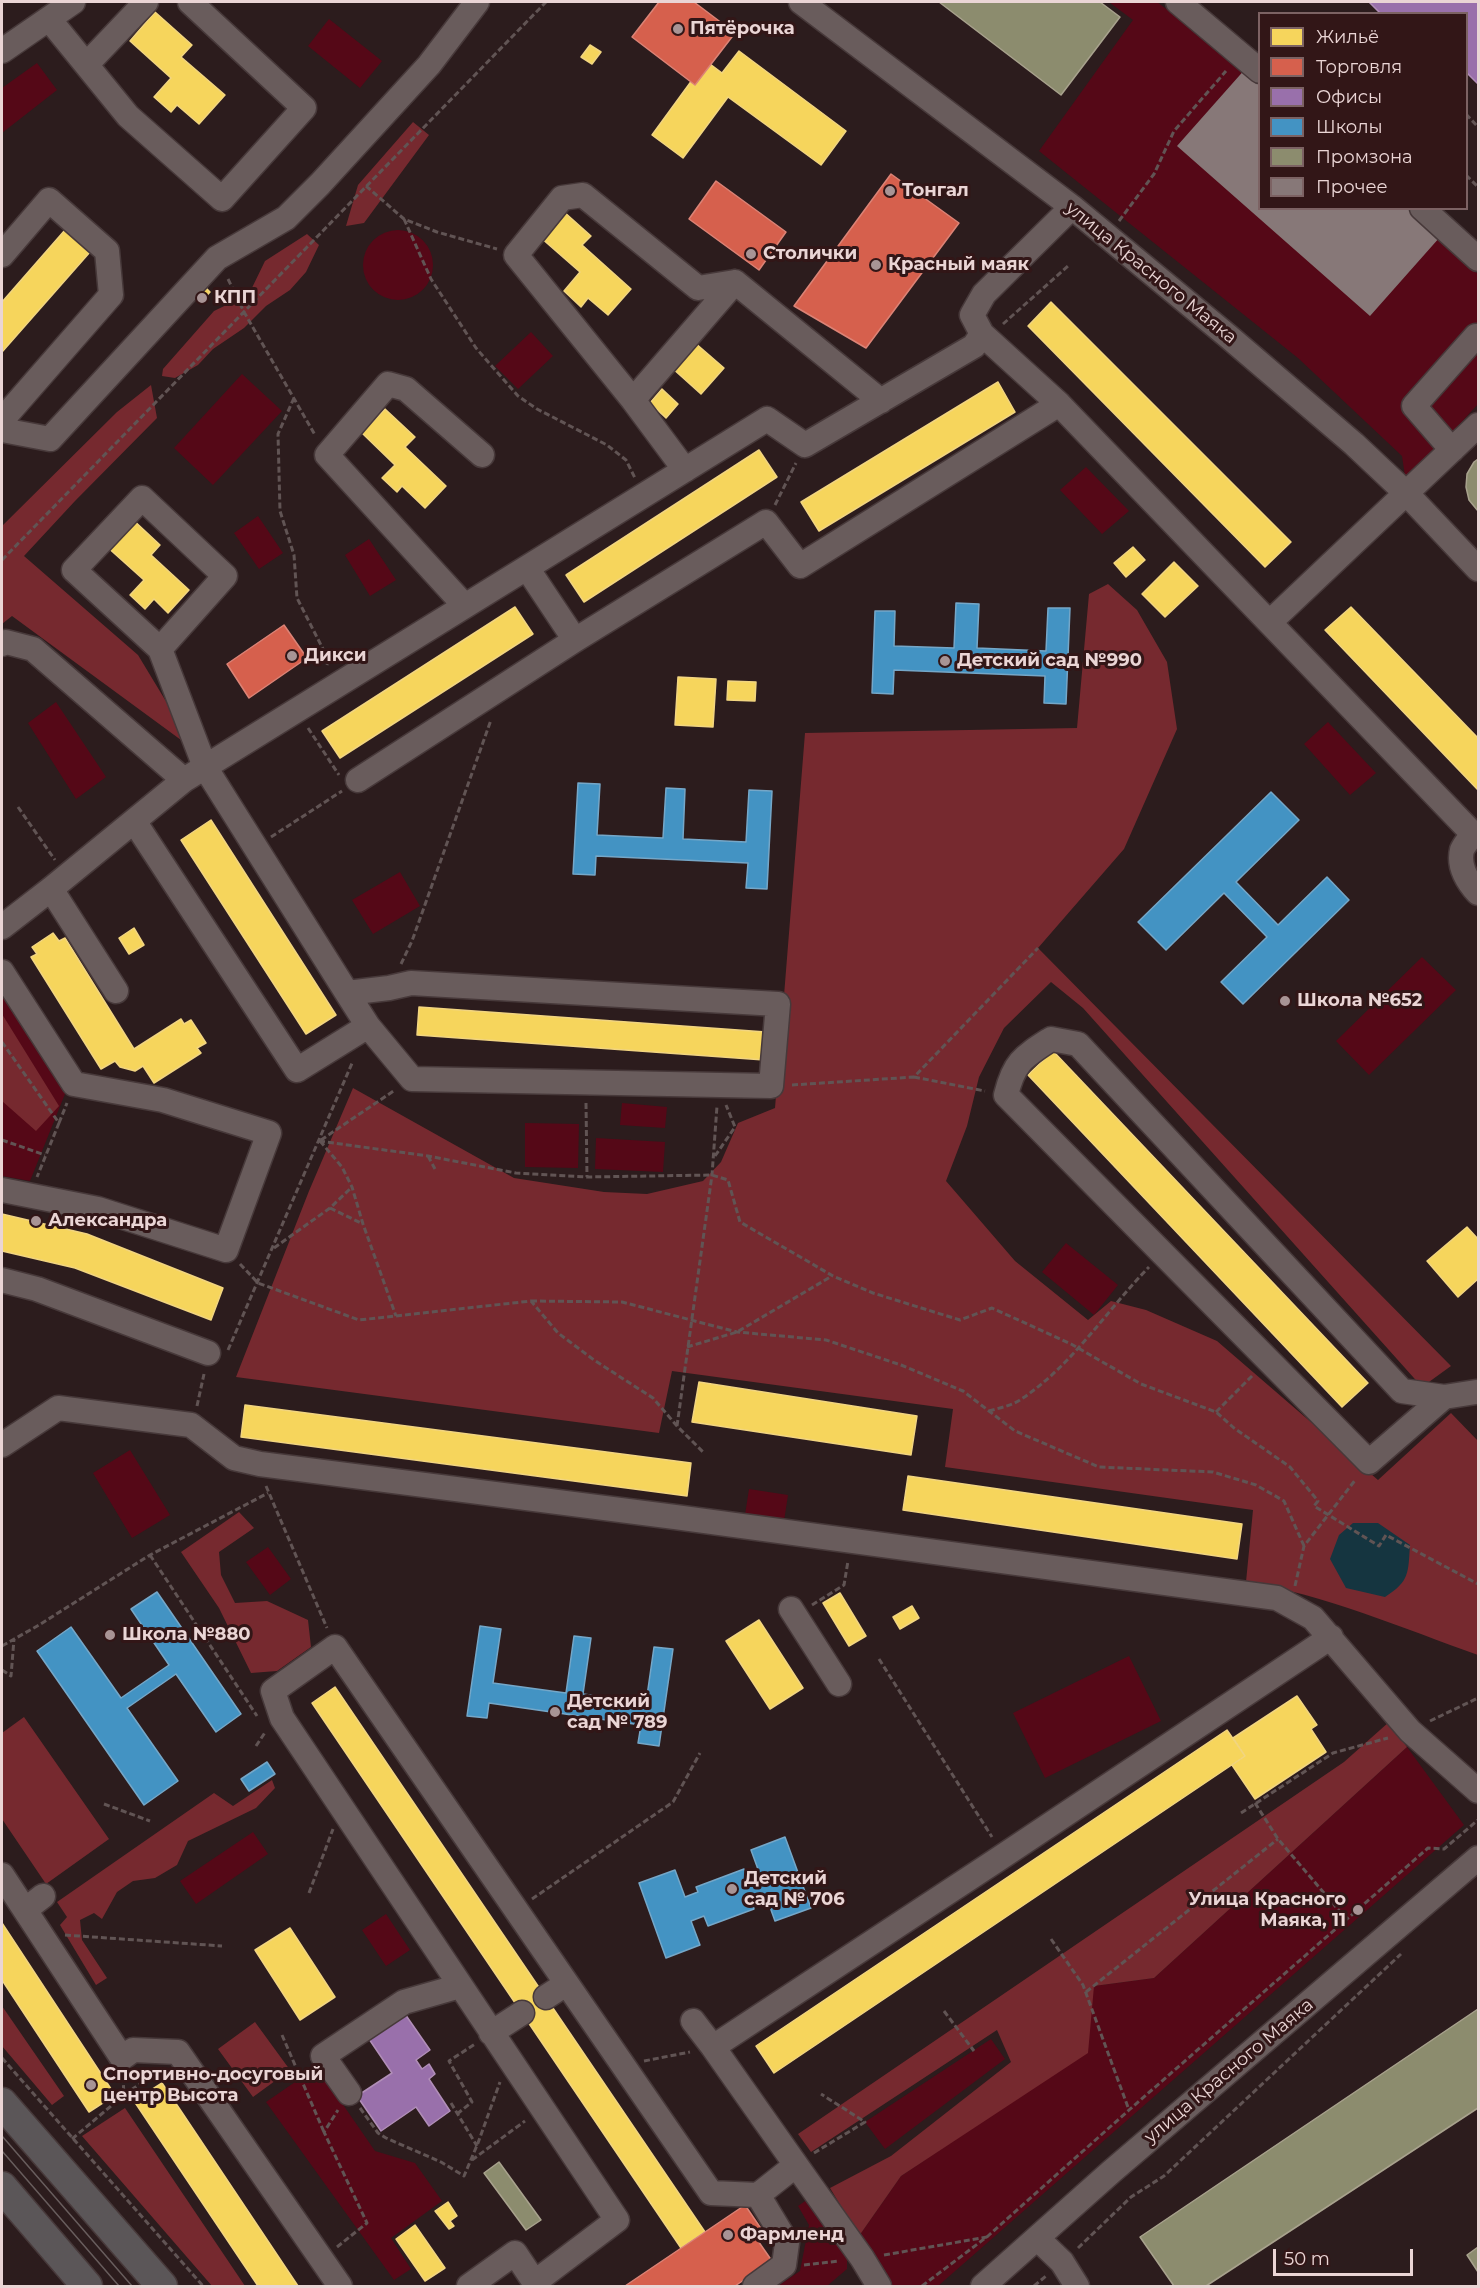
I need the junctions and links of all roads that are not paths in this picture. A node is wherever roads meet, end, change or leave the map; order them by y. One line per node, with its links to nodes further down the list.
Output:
1 (73, 2): 7 (street)
2 (146, 2): 9 (street)
3 (190, 2): 9 (street)
4 (477, 2): 23 (street)
5 (801, 2): 11 (street, улица Красного Маяка)
6 (1182, 3): 10 (street)
7 (48, 19): 8 (street); 9 (street)
8 (2, 51)
9 (87, 64)
10 (1258, 68)
11 (1072, 207): 16 (street); 27 (street, улица Красного Маяка)
12 (1424, 210): 14 (street)
13 (2, 255): 21 (street)
14 (1479, 259)
15 (735, 282): 18 (street); 18 (street); 19 (street)
16 (985, 336): 19 (street); 20 (street)
17 (1479, 336): 24 (street)
18 (633, 400): 26 (street)
19 (880, 401): 26 (street)
20 (1059, 404): 31 (street); 32 (street)
21 (2, 420)
22 (1479, 425): 24 (street)
23 (2, 430)
24 (1452, 450): 27 (street)
25 (482, 455): 30 (street)
26 (685, 470): 28 (street)
27 (1406, 494): 29 (street, улица Красного Маяка); 31 (street)
28 (527, 568): 30 (street); 32 (street)
29 (1479, 569)
30 (465, 606): 35 (street)
31 (1270, 621): 39 (street)
32 (575, 640): 37 (street)
33 (2, 644): 36 (street)
34 (160, 649): 34 (street); 35 (street)
35 (205, 767): 36 (street); 45 (street)
36 (184, 780): 38 (street)
37 (348, 783)
38 (134, 821): 40 (street); 46 (street)
39 (1476, 831): 41 (street)
40 (51, 889): 42 (street); 44 (street)
41 (1479, 893)
42 (2, 927)
43 (2, 972): 47 (street)
44 (116, 991)
45 (346, 993): 46 (street); 46 (street)
46 (368, 1026)
47 (2, 1190)
48 (2, 1280): 49 (street)
49 (208, 1353)
50 (1478, 1392): 51 (street)
51 (1444, 1397): 51 (street)
52 (2, 1445): 54 (street)
53 (793, 1612): 55 (street)
54 (1331, 1637): 56 (street); 63 (street)
55 (839, 1684)
56 (1479, 1791)
57 (1479, 1858): 69 (street, улица Красного Маяка)
58 (2, 1875): 73 (street)
59 (460, 1986): 62 (street); 64 (street); 68 (street)
60 (522, 2013): 62 (street)
61 (693, 2021): 63 (street)
62 (491, 2033): 70 (street)
63 (713, 2047): 66 (street)
64 (349, 2093)
65 (2, 2103): 72 (main road)
66 (796, 2164): 68 (street); 76 (street)
67 (2, 2187): 71 (main road)
68 (758, 2195): 75 (street)
69 (1037, 2238): 77 (street, улица Красного Маяка); 78 (street)
70 (536, 2284): 74 (street)
71 (87, 2286)
72 (162, 2286)
73 (340, 2286)
74 (469, 2286)
75 (755, 2286)
76 (879, 2286)
77 (983, 2286)
78 (1077, 2286)

